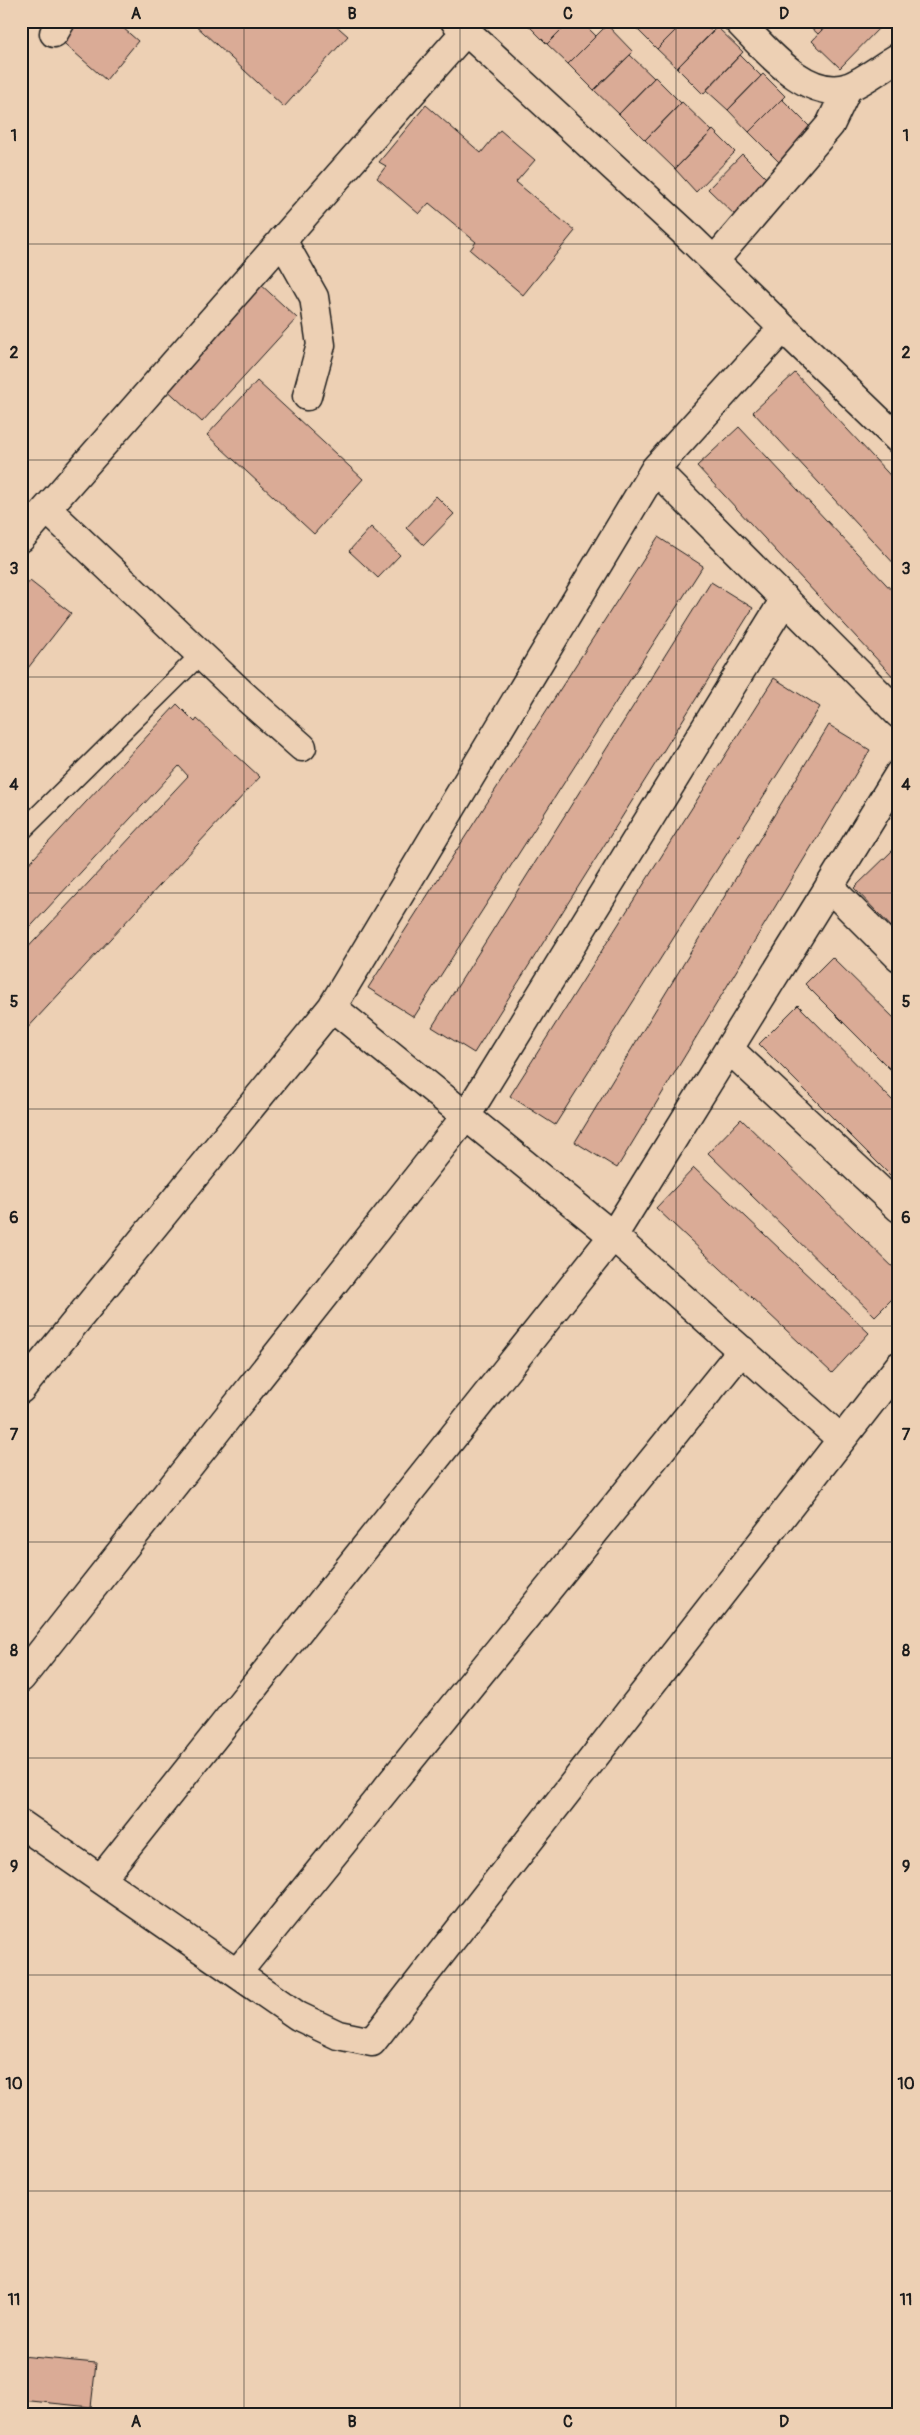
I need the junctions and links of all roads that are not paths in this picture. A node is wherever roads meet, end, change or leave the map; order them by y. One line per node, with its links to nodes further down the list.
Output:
1 (738, 21): 4 (street)
2 (460, 27): 5 (street); 6 (street)
3 (899, 57): 4 (street)
4 (848, 87): 6 (street)
5 (282, 240): 8 (street); 11 (street)
6 (714, 260): 7 (street)
7 (783, 328): 9 (street); 10 (street)
8 (307, 396)
9 (899, 440)
10 (655, 469): 13 (street); 21 (street)
11 (47, 508): 12 (street); 14 (street)
12 (21, 538)
13 (785, 600): 15 (street); 23 (street)
14 (201, 654): 16 (street); 18 (lane)
15 (899, 714)
16 (302, 747)
17 (899, 774): 19 (street)
18 (21, 832)
19 (829, 887): 20 (street); 22 (street)
20 (899, 957)
21 (332, 1007): 23 (street); 28 (street)
22 (729, 1049): 24 (street); 25 (street)
23 (466, 1116): 25 (street); 30 (street)
24 (899, 1208)
25 (613, 1236): 26 (street); 32 (street)
26 (742, 1350): 29 (street); 33 (street)
27 (899, 1366): 29 (street)
28 (21, 1389)
29 (841, 1439): 33 (street)
30 (21, 1678)
31 (21, 1824): 32 (street)
32 (101, 1879): 33 (street)
33 (237, 1973)

